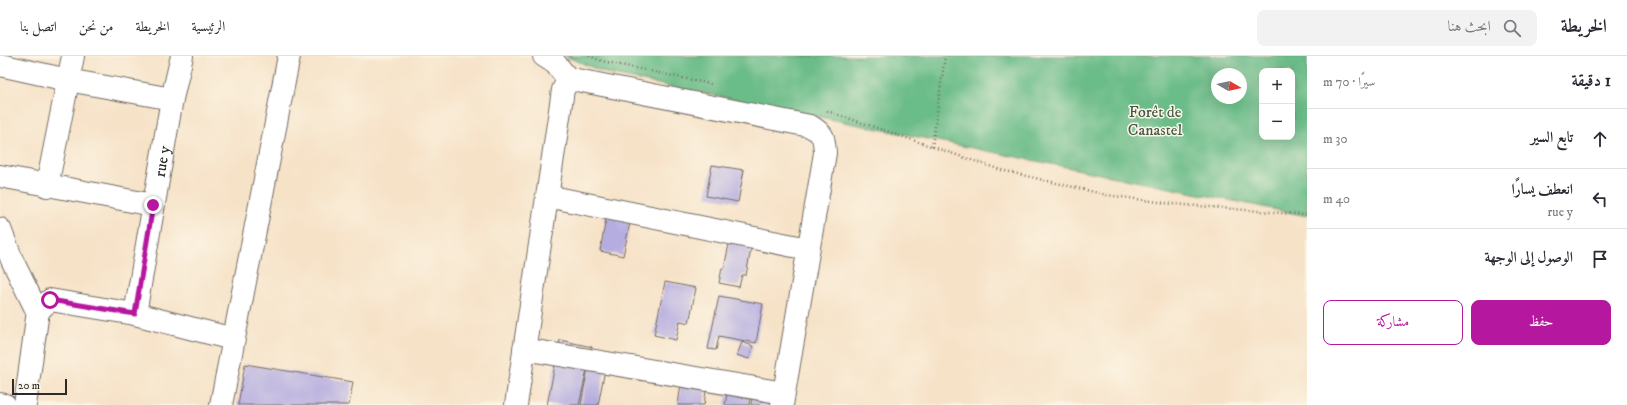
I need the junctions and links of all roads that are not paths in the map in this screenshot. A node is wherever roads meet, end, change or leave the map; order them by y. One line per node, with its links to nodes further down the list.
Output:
1 (73, 56): 6 (street)
2 (182, 56): 8 (street, rue y)
3 (289, 56): 17 (street)
4 (544, 56): 7 (street)
5 (0, 65): 6 (street)
6 (68, 80): 8 (street); 10 (street)
7 (570, 81): 11 (street); 14 (street)
8 (172, 99): 12 (street, rue y)
9 (0, 176): 10 (street)
10 (47, 186): 12 (street)
11 (547, 196): 14 (street); 18 (street)
12 (153, 205): 16 (street, rue y)
13 (0, 229): 15 (street)
14 (808, 249): 19 (street)
15 (38, 313): 16 (street); 22 (street)
16 (135, 314): 17 (street)
17 (232, 339): 23 (street)
18 (524, 349): 19 (street); 24 (street)
19 (783, 399)
20 (0, 404): 21 (street)
21 (5, 405)
22 (25, 405)
23 (220, 405)
24 (516, 405)

